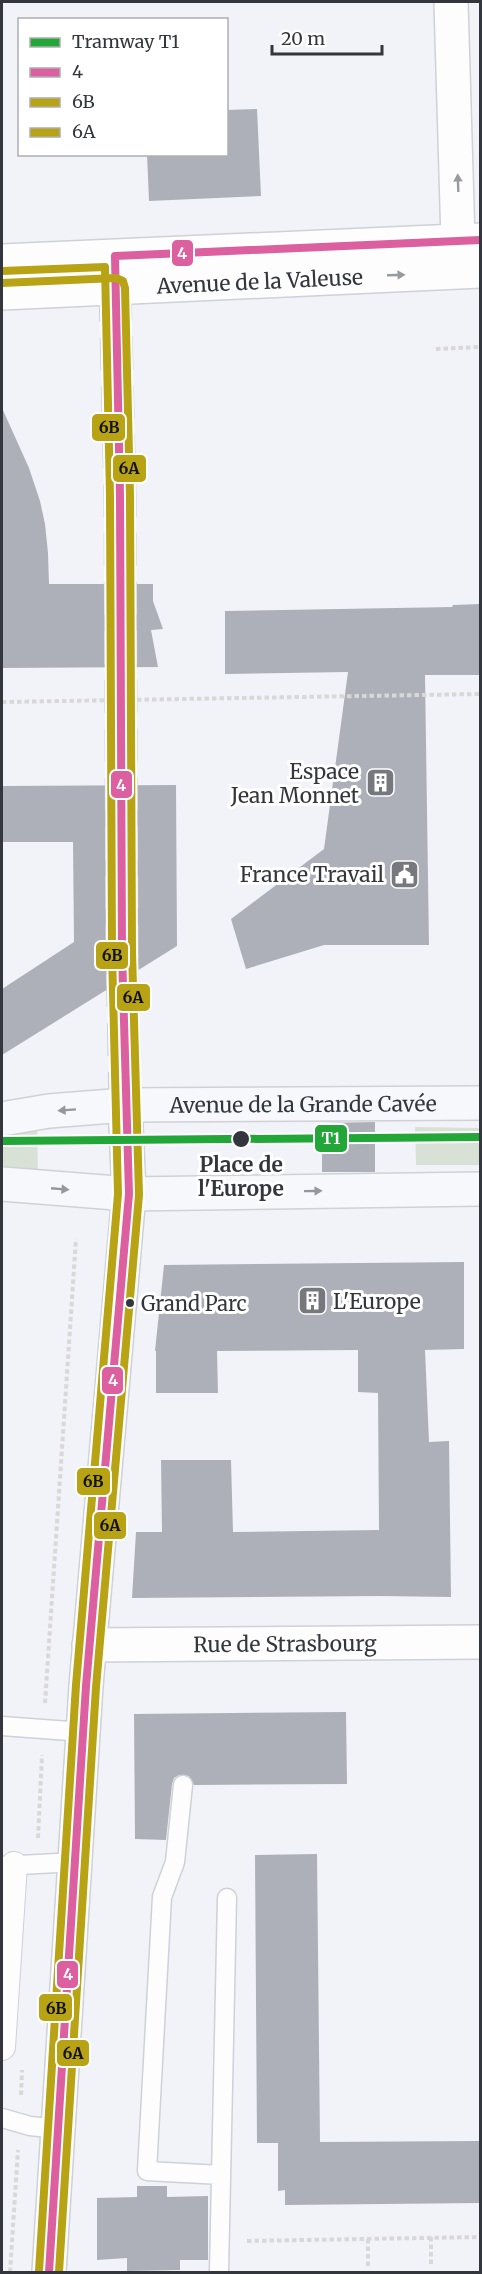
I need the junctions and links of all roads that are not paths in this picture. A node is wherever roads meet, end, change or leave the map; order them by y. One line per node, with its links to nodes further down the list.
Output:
1 (451, 2): 2 (street, one-way to 1)
2 (469, 241): 3 (street, Avenue de la Valeuse); 5 (street)
3 (2, 261)
4 (480, 271): 5 (street, Avenue de la Valeuse)
5 (436, 273): 6 (street, Avenue de la Valeuse, one-way to 5)
6 (2, 293)
7 (480, 1103): 8 (main road, Avenue de la Grande Cavée)
8 (125, 1105): 9 (main road, Avenue de la Grande Cavée, one-way to 9); 12 (street)
9 (2, 1119)
10 (2, 1184): 12 (main road, one-way to 12)
11 (480, 1189): 12 (main road, one-way to 11)
12 (129, 1194): 14 (street)
13 (480, 1642): 14 (street, Rue de Strasbourg)
14 (89, 1645): 16 (street)
15 (2, 1726): 16 (lane)
16 (83, 1732): 18 (street)
17 (183, 1785): 24 (lane)
18 (75, 1862): 19 (lane); 23 (street)
19 (8, 1865): 21 (street)
20 (226, 1898): 24 (lane)
21 (2, 2047)
22 (2, 2118): 23 (lane)
23 (59, 2129): 25 (street)
24 (221, 2175): 26 (lane)
25 (49, 2272)
26 (219, 2272)

